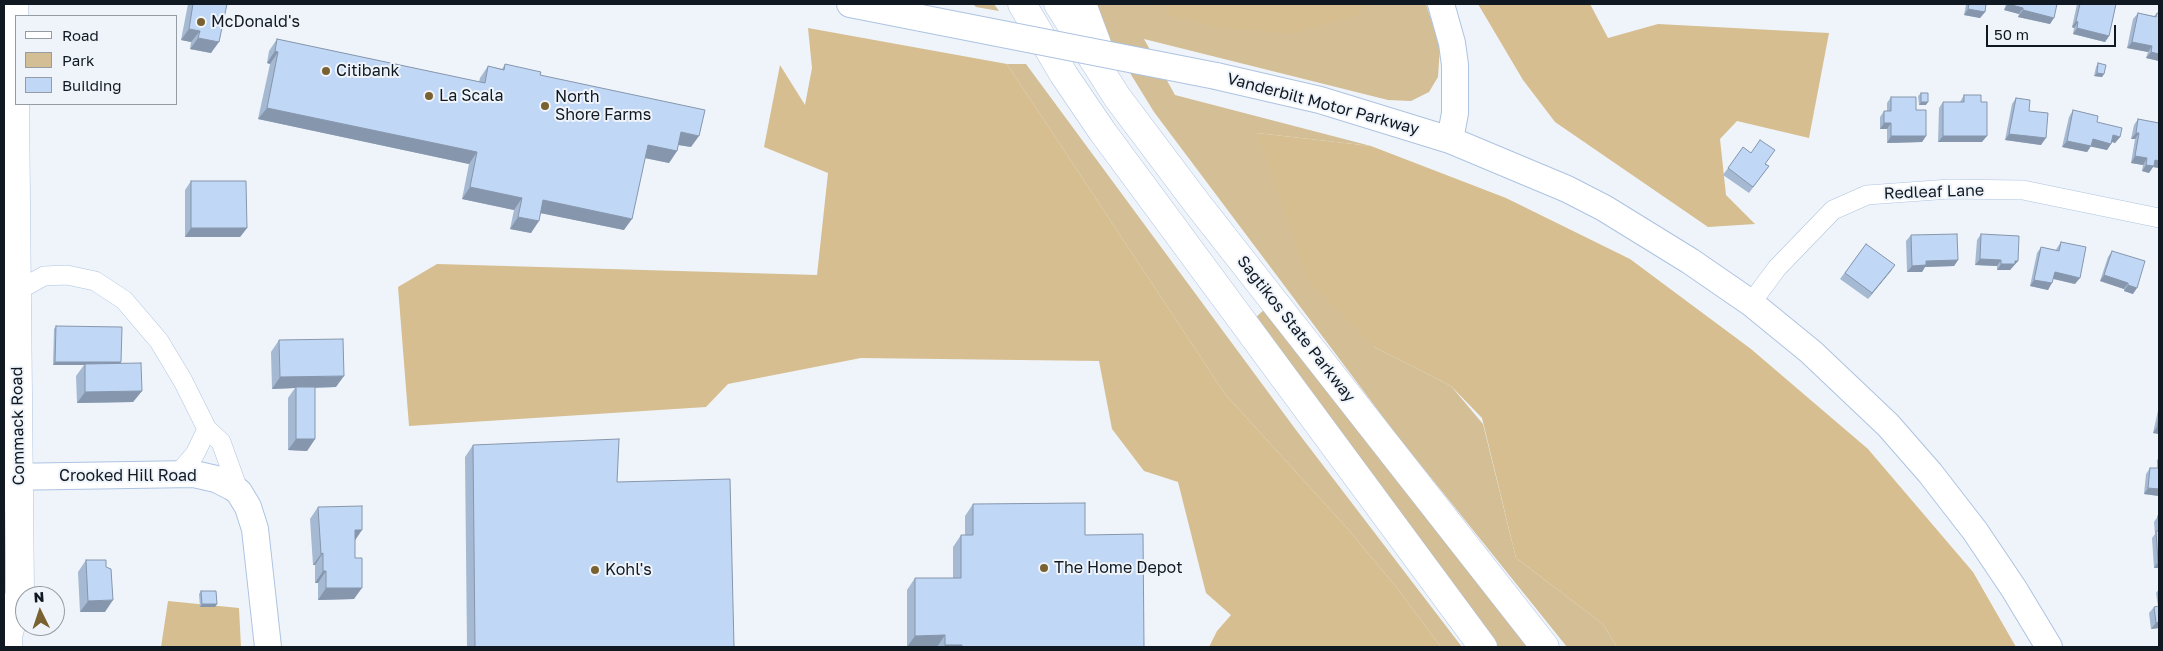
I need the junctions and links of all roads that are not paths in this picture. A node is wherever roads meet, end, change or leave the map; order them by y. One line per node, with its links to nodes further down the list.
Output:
1 (14, 4): 9 (main road, Commack Road)
2 (850, 4): 11 (main road, Vanderbilt Motor Parkway, bridge)
3 (1004, 4): 12 (main road)
4 (1022, 4): 12 (main road)
5 (1058, 4): 8 (main road, Sagtikos State Parkway)
6 (1082, 4): 8 (main road)
7 (1441, 4): 11 (main road)
8 (1117, 97): 23 (main road, Sagtikos State Parkway)
9 (15, 100)
10 (15, 105): 14 (main road, Commack Road)
11 (1450, 140): 15 (main road, Vanderbilt Motor Parkway)
12 (1145, 189): 22 (main road)
13 (2159, 218): 15 (street, Redleaf Lane)
14 (17, 291): 16 (street); 18 (main road, Commack Road)
15 (1751, 303): 24 (main road, Vanderbilt Motor Parkway)
16 (207, 429): 17 (street); 19 (street)
17 (178, 474): 18 (main road, Crooked Hill Road); 19 (main road, Crooked Hill Road)
18 (11, 477): 20 (main road, Commack Road)
19 (239, 492): 21 (main road)
20 (6, 636)
21 (268, 647)
22 (1484, 647)
23 (1545, 647)
24 (2049, 647)

